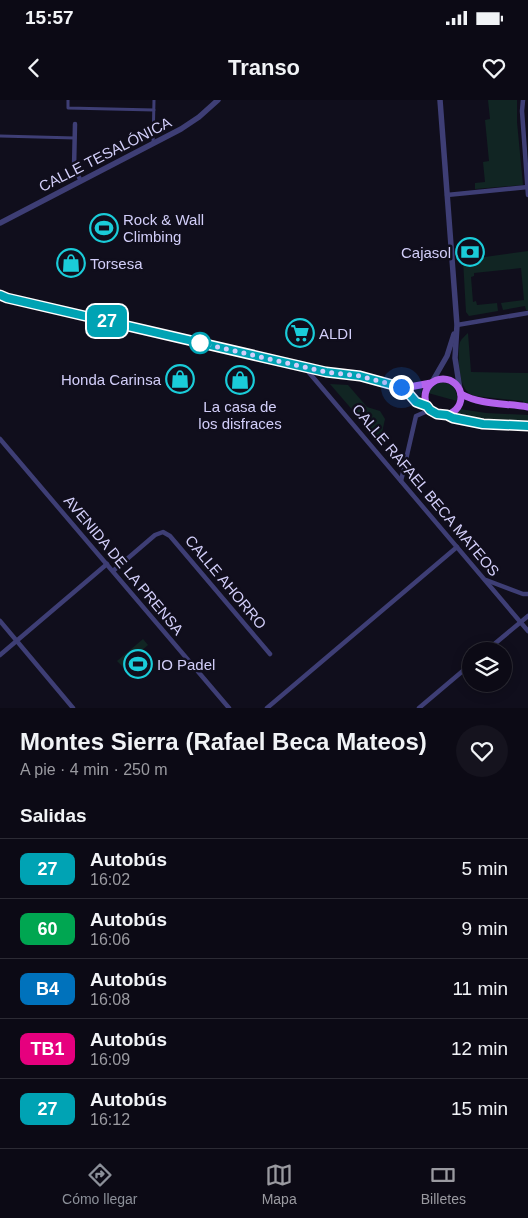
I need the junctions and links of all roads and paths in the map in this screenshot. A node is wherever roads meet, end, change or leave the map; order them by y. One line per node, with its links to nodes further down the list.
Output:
1 (68, 100): 6 (street)
2 (154, 100): 6 (street)
3 (218, 100): 12 (street, CALLE TESALÓNICA)
4 (440, 100): 15 (street)
5 (523, 100): 7 (street)
6 (154, 110): 12 (street)
7 (522, 112): 8 (street); 14 (street)
8 (528, 113)
9 (75, 124): 11 (street)
10 (0, 136): 11 (street)
11 (75, 138): 13 (street)
12 (153, 144): 13 (street, CALLE TESALÓNICA)
13 (81, 181): 17 (street, CALLE TESALÓNICA)
14 (528, 187): 15 (street); 16 (street)
15 (446, 195): 20 (street)
16 (528, 195)
17 (0, 223)
18 (2, 297): 21 (main road)
19 (528, 313): 20 (street)
20 (457, 325): 22 (street); 24 (street)
21 (304, 367): 23 (main road); 30 (street, CALLE RAFAEL BECA MATEOS)
22 (432, 382): 23 (main road); 24 (main road); 26 (main road)
23 (404, 388): 26 (main road)
24 (460, 392): 25 (main road); 27 (main road)
25 (528, 407)
26 (428, 408): 27 (main road); 30 (street)
27 (447, 415): 28 (main road)
28 (528, 426)
29 (0, 438): 32 (street, AVENIDA DE LA PRENSA)
30 (401, 481): 31 (street, CALLE RAFAEL BECA MATEOS)
31 (457, 547): 34 (street, CALLE RAFAEL BECA MATEOS); 47 (street)
32 (107, 564): 33 (street, AVENIDA DE LA PRENSA); 40 (street)
33 (112, 571): 42 (street, CALLE AHORRO); 46 (street, AVENIDA DE LA PRENSA)
34 (485, 580): 35 (street); 38 (street, CALLE RAFAEL BECA MATEOS)
35 (528, 594)
36 (528, 616): 38 (street)
37 (0, 621): 40 (street)
38 (521, 622): 39 (street, CALLE RAFAEL BECA MATEOS); 41 (street)
39 (528, 630)
40 (17, 641): 43 (street); 45 (street)
41 (497, 642)
42 (270, 654)
43 (0, 655)
44 (462, 672): 48 (street)
45 (73, 708)
46 (228, 708)
47 (268, 708)
48 (419, 708)

